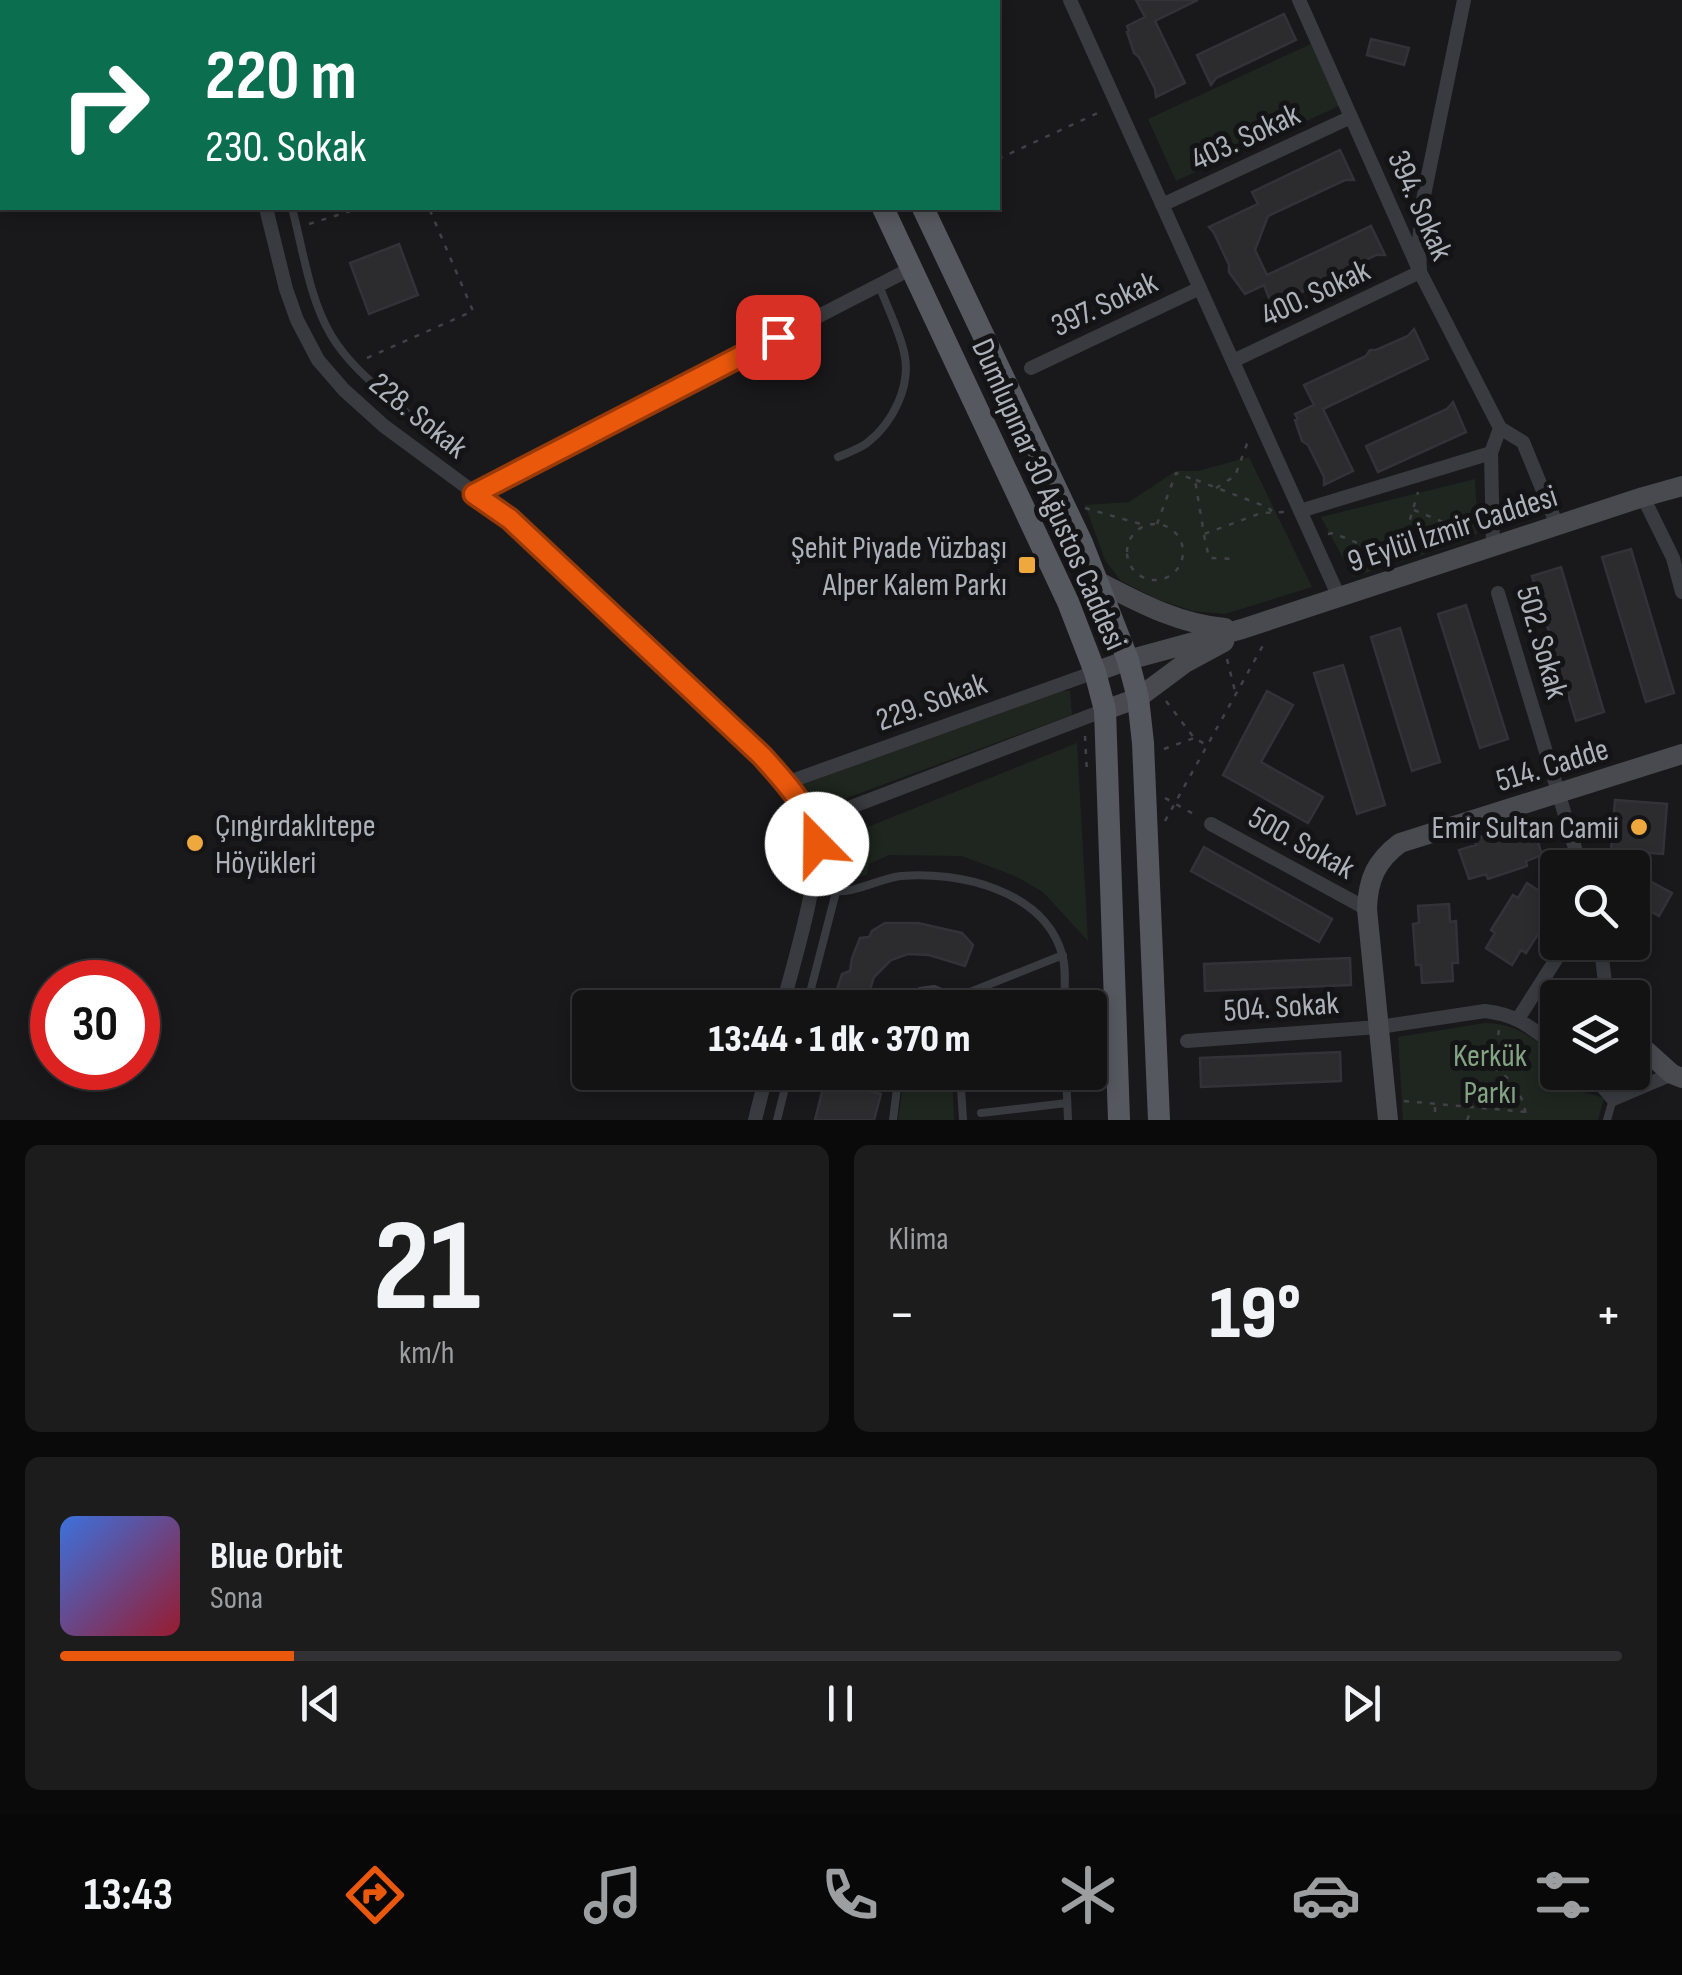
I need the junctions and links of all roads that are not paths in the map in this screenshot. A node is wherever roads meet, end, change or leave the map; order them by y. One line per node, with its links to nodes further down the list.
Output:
1 (1070, 0): 5 (street)
2 (1300, 0): 4 (street, 394. Sokak)
3 (1464, 0): 11 (street)
4 (1352, 117): 5 (street, 403. Sokak); 11 (street, 394. Sokak)
5 (1162, 205): 13 (street)
6 (266, 210): 21 (street, 228. Sokak)
7 (293, 210): 16 (lane)
8 (884, 210): 10 (main road, Dumlupınar 30 Ağustos Caddesi)
9 (924, 210): 26 (main road, Dumlupınar 30 Ağustos Caddesi)
10 (912, 268): 12 (street); 32 (main road, Dumlupınar 30 Ağustos Caddesi)
11 (1420, 272): 14 (street, 400. Sokak); 17 (street, 394. Sokak)
12 (879, 285): 19 (lane); 21 (street)
13 (1200, 288): 14 (street); 15 (street, 397. Sokak)
14 (1233, 361): 23 (street)
15 (1032, 368)
16 (407, 413)
17 (1500, 428): 18 (street); 24 (street, 394. Sokak)
18 (1491, 453): 23 (street); 25 (street)
19 (838, 457)
20 (1682, 486): 22 (main road, 9 Eylül İzmir Caddesi)
21 (474, 494): 36 (street, 228. Sokak)
22 (1643, 497): 24 (main road, 9 Eylül İzmir Caddesi); 27 (street)
23 (1300, 511): 29 (street)
24 (1556, 525): 25 (main road, 9 Eylül İzmir Caddesi)
25 (1484, 549): 29 (main road, 9 Eylül İzmir Caddesi)
26 (1096, 581): 30 (main road, 9 Eylül İzmir Caddesi); 31 (main road, Dumlupınar 30 Ağustos Caddesi)
27 (1682, 592)
28 (1498, 594): 37 (street, 502. Sokak)
29 (1339, 597): 30 (main road, 9 Eylül İzmir Caddesi)
30 (1242, 629): 31 (main road, 9 Eylül İzmir Caddesi); 33 (main road, 9 Eylül İzmir Caddesi)
31 (1128, 660): 32 (main road, 9 Eylül İzmir Caddesi); 33 (main road, Dumlupınar 30 Ağustos Caddesi)
32 (1095, 672): 34 (main road, Dumlupınar 30 Ağustos Caddesi); 36 (street, 229. Sokak)
33 (1138, 698): 34 (main road, 9 Eylül İzmir Caddesi); 72 (main road, Dumlupınar 30 Ağustos Caddesi)
34 (1094, 714): 38 (street); 71 (main road, Dumlupınar 30 Ağustos Caddesi)
35 (1682, 754): 37 (main road, 514. Cadde)
36 (786, 783): 38 (street, 228. Sokak)
37 (1560, 793): 40 (street, 502. Sokak); 43 (main road, 514. Cadde)
38 (812, 822): 41 (street)
39 (1212, 824): 43 (street, 500. Sokak)
40 (1576, 850)
41 (812, 884): 42 (lane); 46 (street)
42 (836, 892): 44 (lane); 47 (lane)
43 (1367, 909): 51 (main road)
44 (1063, 955): 48 (lane); 49 (lane)
45 (1555, 960): 50 (street)
46 (786, 990)
47 (811, 990)
48 (985, 990)
49 (1064, 990)
50 (1518, 1018): 51 (street, 504. Sokak); 52 (street)
51 (1379, 1027): 53 (street, 504. Sokak); 64 (main road)
52 (1540, 1034)
53 (1187, 1040)
54 (1650, 1053): 55 (main road)
55 (1677, 1076): 62 (street)
56 (762, 1090): 66 (street)
57 (784, 1090): 67 (lane)
58 (897, 1090): 68 (lane)
59 (961, 1090): 69 (lane)
60 (1067, 1090): 63 (lane)
61 (1606, 1090): 62 (street)
62 (1613, 1099): 73 (lane)
63 (1067, 1103): 65 (lane); 70 (lane)
64 (1387, 1110)
65 (982, 1113)
66 (755, 1120)
67 (777, 1120)
68 (892, 1120)
69 (963, 1120)
70 (1068, 1120)
71 (1119, 1120)
72 (1159, 1120)
73 (1606, 1120)

